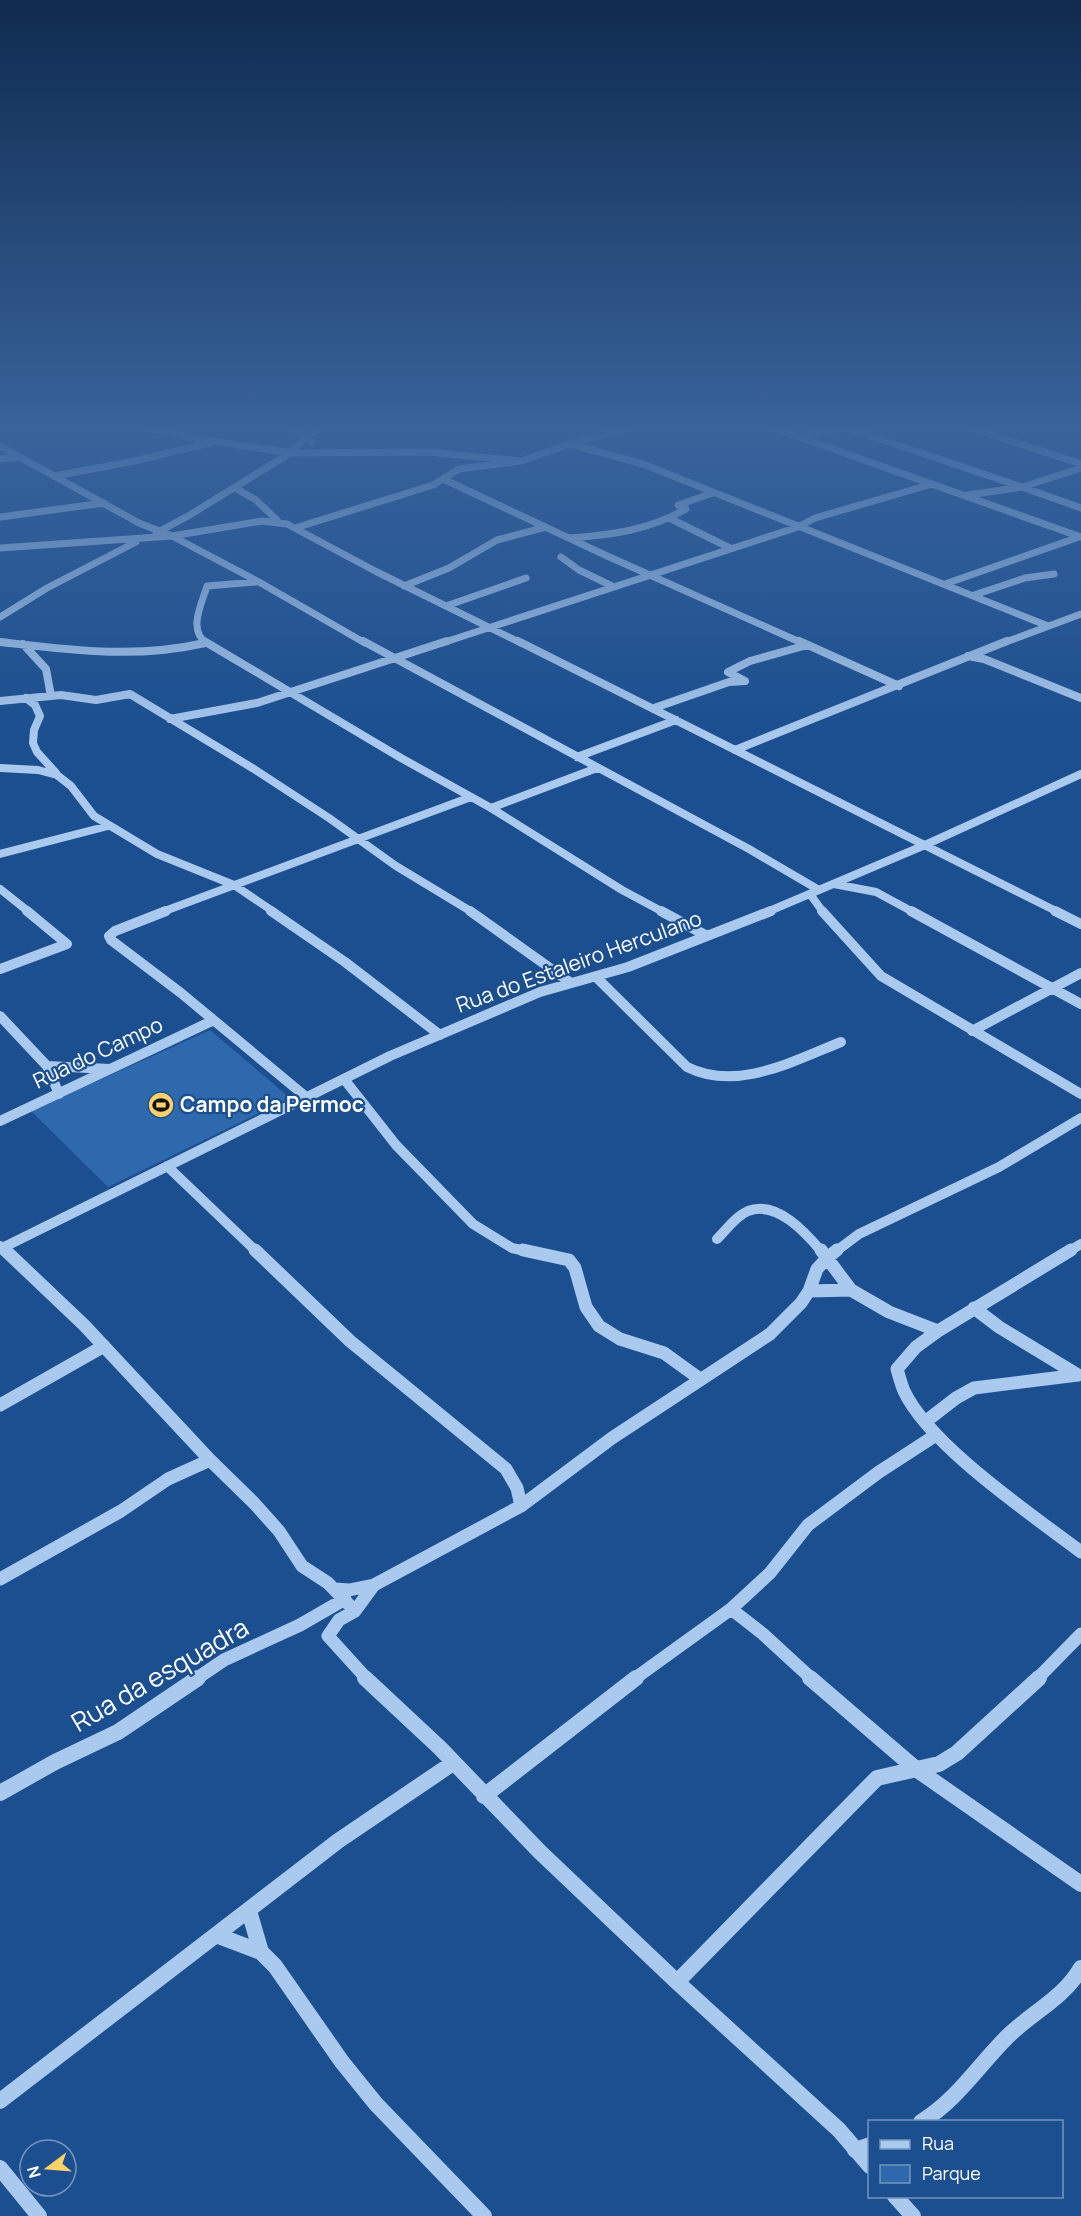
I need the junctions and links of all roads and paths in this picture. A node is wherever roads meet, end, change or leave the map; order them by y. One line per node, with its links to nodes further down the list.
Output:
1 (200, 531): 11 (street)
2 (301, 531): 23 (street)
3 (529, 531): 23 (street)
4 (556, 531): 14 (street)
5 (635, 531): 14 (street)
6 (696, 531): 16 (street)
7 (783, 531): 16 (street)
8 (809, 531): 22 (street)
9 (1065, 531): 12 (street)
10 (158, 532): 11 (street); 13 (street)
11 (172, 536): 13 (street); 21 (street)
12 (1080, 537): 22 (street)
13 (142, 538): 15 (street); 28 (street)
14 (570, 538): 18 (street)
15 (0, 548)
16 (729, 548): 18 (street)
17 (561, 557): 24 (street)
18 (648, 574): 24 (street); 34 (street)
19 (1054, 574): 25 (street)
20 (526, 578): 26 (street)
21 (259, 582): 32 (street); 36 (street)
22 (945, 584): 25 (street)
23 (404, 586): 26 (street)
24 (612, 586): 30 (street)
25 (974, 595): 29 (street)
26 (446, 606): 30 (street)
27 (1081, 614): 29 (street)
28 (0, 617)
29 (1048, 626): 35 (street)
30 (488, 627): 36 (street); 43 (street)
31 (0, 642): 33 (street)
32 (205, 643): 33 (street); 38 (street)
33 (23, 644): 39 (street)
34 (807, 645): 37 (street); 43 (street)
35 (982, 655): 37 (street); 41 (street)
36 (392, 658): 38 (street); 47 (street)
37 (900, 686): 46 (street)
38 (292, 692): 44 (street); 52 (street)
39 (51, 696): 40 (street); 44 (street)
40 (26, 698): 42 (street); 50 (street)
41 (1081, 698)
42 (0, 701)
43 (654, 708): 45 (street)
44 (170, 719): 55 (street)
45 (676, 720): 46 (street); 47 (street)
46 (735, 750): 56 (street)
47 (577, 757): 49 (street)
48 (0, 768): 50 (street)
49 (597, 768): 53 (street); 62 (street)
50 (56, 773): 54 (street)
51 (1081, 774): 56 (street, Rua do Estaleiro Herculano)
52 (471, 797): 53 (street); 55 (street)
53 (491, 808): 65 (street)
54 (108, 826): 57 (street); 60 (street)
55 (361, 840): 60 (street); 69 (street)
56 (925, 845): 58 (street, Rua do Estaleiro Herculano); 64 (street)
57 (0, 854)
58 (862, 871): 59 (street, Rua do Estaleiro Herculano); 63 (street)
59 (834, 884): 62 (street, Rua do Estaleiro Herculano); 63 (street)
60 (234, 885): 73 (street); 75 (street)
61 (0, 889): 66 (street)
62 (814, 892): 65 (street, Rua do Estaleiro Herculano); 74 (street)
63 (876, 892): 70 (street)
64 (1081, 924)
65 (707, 936): 68 (street, Rua do Estaleiro Herculano)
66 (0, 969)
67 (1081, 973): 70 (street)
68 (596, 976): 69 (street, Rua do Estaleiro Herculano); 76 (street)
69 (570, 983): 75 (street, Rua do Estaleiro Herculano)
70 (1052, 989): 71 (street); 74 (street)
71 (1081, 1004)
72 (0, 1016): 77 (street)
73 (212, 1021): 78 (street, Rua do Campo); 82 (street)
74 (972, 1031): 81 (street)
75 (440, 1035): 79 (street, Rua do Estaleiro Herculano)
76 (841, 1042)
77 (47, 1066): 78 (street); 80 (street)
78 (111, 1069): 80 (street, Rua do Campo)
79 (344, 1079): 82 (street, Rua do Estaleiro Herculano); 96 (street)
80 (59, 1094): 84 (street, Rua do Campo)
81 (1081, 1094)
82 (305, 1096): 85 (street, Rua do Estaleiro Herculano)
83 (1081, 1118): 89 (street)
84 (0, 1121)
85 (167, 1166): 88 (street, Rua do Estaleiro Herculano); 101 (street)
86 (717, 1239): 89 (street)
87 (1081, 1244): 92 (street)
88 (0, 1248): 94 (street)
89 (827, 1258): 90 (street); 91 (street)
90 (851, 1290): 91 (street); 93 (street)
91 (809, 1291): 96 (street)
92 (974, 1308): 93 (street); 95 (street)
93 (938, 1331): 98 (street)
94 (105, 1346): 97 (street); 100 (street)
95 (1080, 1376): 98 (street)
96 (700, 1379): 101 (street)
97 (0, 1405)
98 (925, 1422): 99 (street)
99 (936, 1435): 102 (street); 106 (street)
100 (210, 1460): 103 (street); 105 (street)
101 (521, 1506): 104 (street)
102 (1081, 1552)
103 (0, 1579)
104 (374, 1585): 105 (street); 105 (street)
105 (345, 1600): 108 (street); 110 (street, Rua da esquadra)
106 (731, 1609): 109 (street); 111 (street)
107 (1081, 1634): 109 (street)
108 (453, 1763): 111 (street); 113 (street)
109 (916, 1769): 112 (street); 117 (street)
110 (0, 1793)
111 (484, 1796): 117 (street)
112 (1081, 1884)
113 (249, 1911): 114 (street); 115 (street)
114 (216, 1935): 115 (street); 118 (street)
115 (261, 1952): 124 (street)
116 (1081, 1968): 119 (street)
117 (677, 1982): 120 (street)
118 (0, 2101)
119 (923, 2120)
120 (862, 2148)
121 (0, 2168): 123 (street)
122 (897, 2198): 125 (street)
123 (39, 2216)
124 (484, 2216)
125 (912, 2216)

